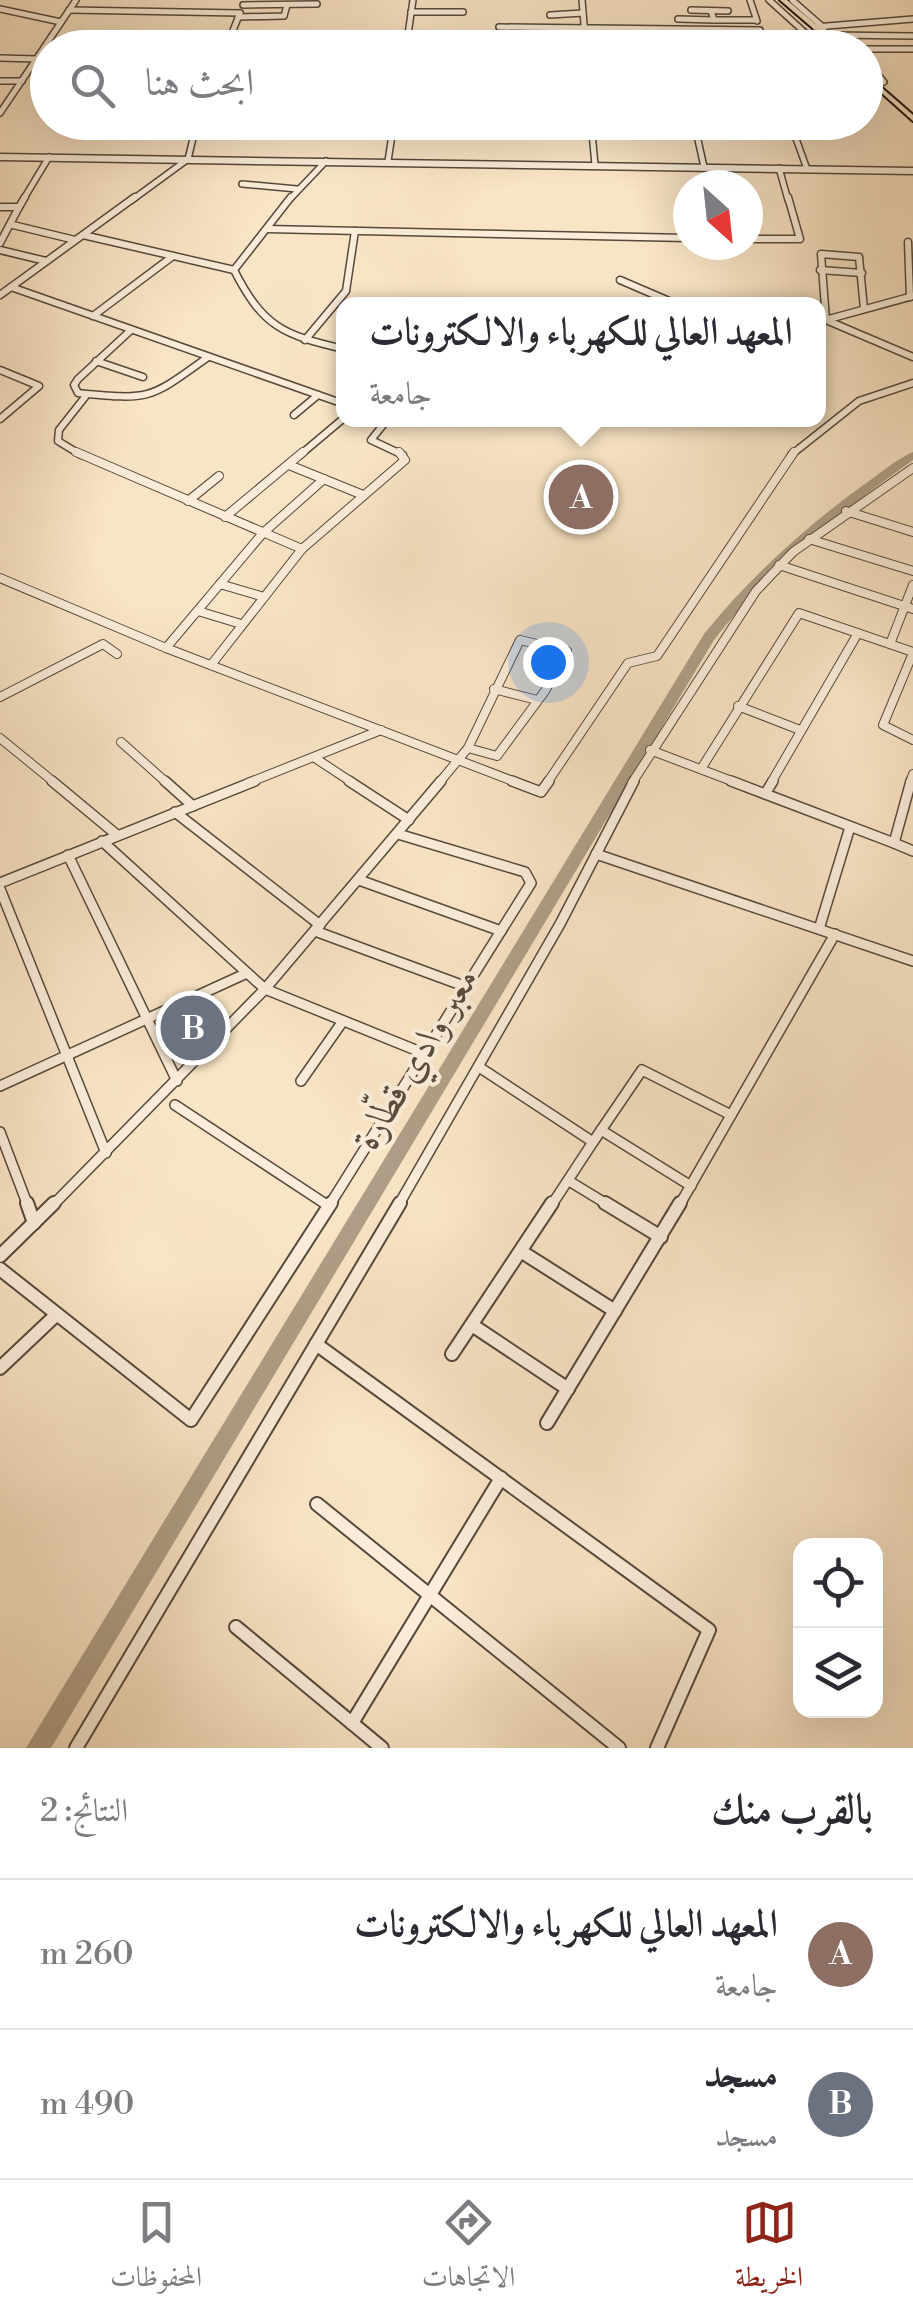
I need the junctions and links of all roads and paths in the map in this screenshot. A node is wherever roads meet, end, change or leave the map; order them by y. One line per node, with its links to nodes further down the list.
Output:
1 (76, 0): 12 (street)
2 (413, 0): 16 (street)
3 (582, 0): 18 (street)
4 (750, 0): 24 (street)
5 (769, 0): 33 (street)
6 (780, 0): 26 (highway); 34 (highway)
7 (792, 0): 26 (street)
8 (244, 2): 10 (street); 19 (street)
9 (317, 4): 10 (street)
10 (287, 5): 19 (street)
11 (0, 9): 25 (street)
12 (69, 10): 19 (street); 25 (street)
13 (692, 10): 14 (street)
14 (711, 10): 15 (street); 23 (street)
15 (728, 11)
16 (411, 12): 17 (street); 31 (street)
17 (463, 12)
18 (583, 14): 20 (street); 28 (street)
19 (239, 15): 30 (street)
20 (550, 15)
21 (913, 19): 26 (street)
22 (678, 20): 23 (street)
23 (714, 20): 24 (street)
24 (756, 20): 32 (street)
25 (61, 22): 29 (street)
26 (818, 26): 35 (highway)
27 (499, 27): 28 (street)
28 (584, 28): 32 (street)
29 (56, 30)
30 (233, 30)
31 (408, 30)
32 (760, 30)
33 (802, 30)
34 (818, 30)
35 (822, 30)
36 (913, 36): 37 (street)
37 (883, 38)
38 (883, 49): 39 (street)
39 (913, 49)
40 (0, 58): 41 (street)
41 (30, 59)
42 (30, 68): 44 (street)
43 (0, 81): 44 (street)
44 (22, 81): 48 (street)
45 (883, 81): 49 (highway)
46 (883, 92): 50 (highway)
47 (0, 95): 48 (street)
48 (12, 95): 53 (street)
49 (902, 96): 50 (highway); 51 (highway)
50 (888, 97): 52 (highway)
51 (913, 106): 52 (highway)
52 (901, 108): 54 (highway)
53 (1, 109)
54 (913, 119)
55 (192, 140): 62 (street)
56 (391, 140): 64 (street)
57 (593, 140): 65 (street)
58 (698, 140): 66 (street)
59 (797, 140): 68 (street)
60 (0, 157): 61 (street)
61 (49, 158): 62 (street); 73 (street)
62 (188, 158): 63 (street); 77 (street)
63 (326, 161): 64 (street); 71 (street)
64 (388, 162): 65 (street)
65 (595, 165): 66 (street)
66 (704, 167): 67 (street)
67 (778, 168): 68 (street); 79 (street)
68 (807, 169): 69 (street)
69 (913, 170)
70 (242, 184): 71 (street)
71 (297, 189): 75 (street)
72 (0, 207): 73 (street)
73 (19, 208): 74 (street)
74 (13, 225): 80 (street); 81 (street)
75 (266, 229): 76 (street); 86 (street)
76 (355, 232): 78 (street); 93 (street)
77 (83, 234): 80 (street); 84 (street)
78 (673, 238)
79 (763, 239)
80 (75, 240): 85 (street)
81 (0, 242)
82 (908, 242): 92 (street)
83 (0, 250): 85 (street)
84 (174, 256): 86 (street); 98 (street)
85 (46, 262): 90 (street)
86 (234, 270): 102 (street)
87 (820, 270): 88 (street); 88 (street); 95 (street)
88 (862, 273): 97 (street)
89 (620, 280): 94 (street)
90 (11, 287): 91 (street); 98 (street)
91 (0, 295)
92 (912, 296): 97 (street)
93 (340, 297)
94 (660, 297)
95 (821, 297)
96 (336, 302): 102 (street)
97 (864, 309): 99 (street)
98 (93, 316): 101 (street)
99 (826, 320)
100 (826, 323): 105 (street)
101 (131, 330): 104 (street); 106 (street)
102 (305, 340): 103 (street)
103 (336, 347)
104 (208, 357): 110 (street); 111 (street)
105 (913, 357)
106 (96, 361): 108 (street); 111 (street)
107 (0, 370): 114 (street)
108 (143, 377)
109 (913, 384): 158 (street)
110 (318, 395): 112 (street); 113 (street)
111 (85, 397): 122 (street)
112 (336, 401)
113 (294, 415)
114 (0, 419)
115 (336, 425): 117 (street)
116 (381, 427): 121 (street)
117 (289, 465): 120 (street); 124 (street)
118 (913, 468): 123 (street)
119 (218, 476): 122 (street)
120 (324, 479): 121 (street); 126 (street)
121 (363, 495): 128 (street)
122 (188, 501): 124 (street)
123 (846, 511): 125 (street); 127 (street)
124 (225, 516): 126 (street)
125 (913, 532)
126 (263, 533): 128 (street); 132 (street)
127 (809, 539): 129 (street); 130 (street)
128 (302, 550): 134 (street)
129 (779, 565): 135 (street); 156 (street)
130 (913, 571)
131 (0, 578): 142 (street)
132 (220, 584): 134 (street); 136 (street)
133 (913, 585): 135 (street)
134 (264, 597): 137 (street)
135 (909, 608): 141 (street)
136 (198, 611): 137 (street); 142 (street)
137 (241, 624): 145 (street)
138 (858, 633): 141 (street); 149 (street); 151 (street)
139 (116, 636): 140 (street)
140 (103, 644): 144 (street); 147 (street)
141 (890, 644): 143 (street)
142 (166, 648): 145 (street)
143 (913, 653): 153 (street)
144 (117, 654)
145 (211, 666): 150 (street)
146 (494, 689): 148 (street); 148 (street); 155 (street)
147 (0, 697)
148 (538, 700): 155 (street)
149 (738, 706): 151 (street); 159 (street)
150 (381, 730): 157 (street); 158 (street)
151 (800, 730): 161 (street)
152 (0, 738): 167 (street)
153 (913, 740)
154 (121, 742): 162 (street)
155 (468, 748): 158 (street)
156 (650, 750): 159 (street); 171 (street)
157 (315, 758): 162 (street); 164 (street)
158 (460, 759): 164 (street)
159 (701, 769): 161 (street)
160 (913, 774): 169 (street)
161 (765, 794): 165 (street)
162 (193, 806): 163 (street)
163 (175, 812): 167 (street); 175 (street)
164 (408, 820): 166 (street)
165 (850, 827): 169 (street); 176 (street)
166 (398, 834): 173 (street); 177 (street)
167 (117, 835): 168 (street)
168 (102, 841): 172 (street); 180 (street)
169 (894, 843): 170 (street)
170 (913, 850)
171 (596, 854): 176 (street); 187 (street)
172 (68, 855): 174 (street); 183 (street)
173 (359, 880): 175 (street); 177 (street)
174 (0, 886): 185 (street)
175 (318, 928): 181 (street); 182 (street)
176 (820, 929): 178 (street)
177 (501, 931): 181 (street)
178 (836, 934): 179 (street); 192 (street)
179 (913, 961)
180 (247, 973): 182 (street); 183 (street)
181 (464, 986): 186 (street)
182 (265, 989): 184 (street); 189 (street)
183 (148, 1018): 185 (street); 189 (street)
184 (342, 1020): 186 (street); 188 (street)
185 (69, 1054): 190 (street); 196 (street)
186 (423, 1054): 199 (street)
187 (479, 1067): 195 (street); 208 (street)
188 (300, 1080)
189 (177, 1081): 196 (street)
190 (0, 1086)
191 (175, 1106): 199 (street)
192 (731, 1116): 193 (street); 198 (street)
193 (601, 1130): 195 (street); 198 (street)
194 (0, 1132): 200 (street)
195 (593, 1142): 197 (street)
196 (106, 1153): 200 (street)
197 (569, 1182): 201 (street); 202 (street)
198 (691, 1186): 201 (street)
199 (328, 1205): 206 (street)
200 (34, 1223): 203 (street)
201 (661, 1236): 205 (street)
202 (522, 1252): 205 (street); 207 (street)
203 (0, 1256)
204 (0, 1269): 206 (street)
205 (615, 1311): 211 (street)
206 (56, 1315): 210 (street)
207 (472, 1325): 209 (street); 211 (street)
208 (316, 1344): 213 (street); 218 (street)
209 (452, 1354)
210 (0, 1368)
211 (568, 1389): 212 (street)
212 (547, 1423)
213 (500, 1478): 215 (street); 221 (street)
214 (317, 1504): 215 (street)
215 (428, 1597): 217 (street); 220 (street)
216 (236, 1627): 217 (street)
217 (352, 1723): 219 (street)
218 (76, 1748)
219 (382, 1748)
220 (619, 1748)
221 (656, 1748)

